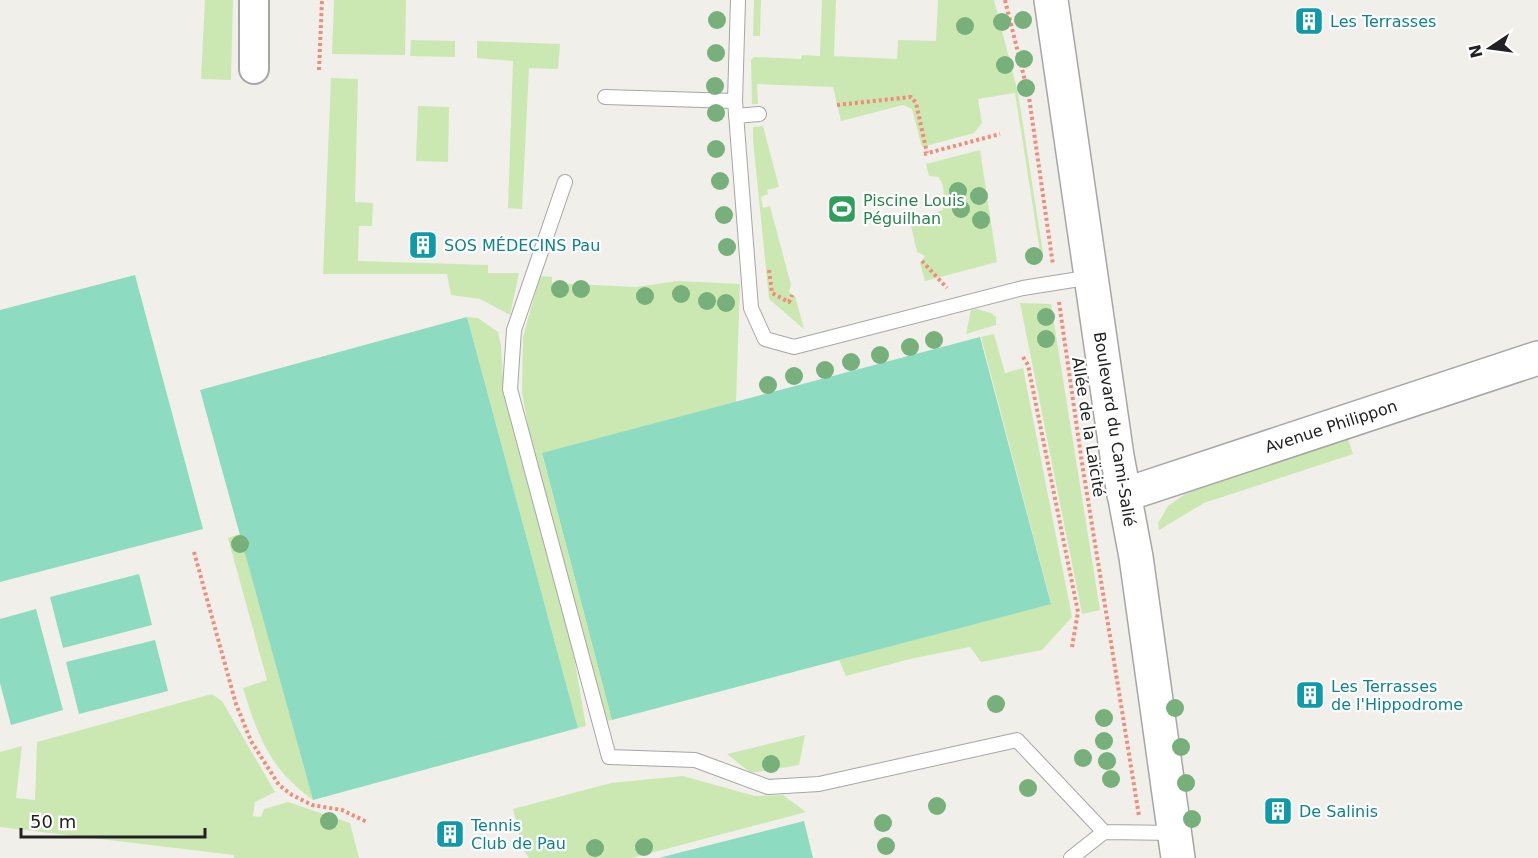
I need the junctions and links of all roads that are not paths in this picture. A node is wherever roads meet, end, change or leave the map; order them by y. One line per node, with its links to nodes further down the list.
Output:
1 (254, 0): 4 (street)
2 (738, 0): 6 (lane)
3 (1051, 0): 9 (street, Boulevard du Cami-Salié)
4 (254, 69)
5 (606, 97): 6 (lane)
6 (736, 109): 7 (lane); 9 (lane)
7 (759, 114)
8 (565, 182): 12 (lane)
9 (1092, 277): 11 (street, Boulevard du Cami-Salié)
10 (1538, 358): 11 (street, Avenue Philippon)
11 (1124, 495): 13 (street, Boulevard du Cami-Salié)
12 (1104, 832): 13 (lane); 14 (lane)
13 (1177, 846)
14 (1071, 858)

